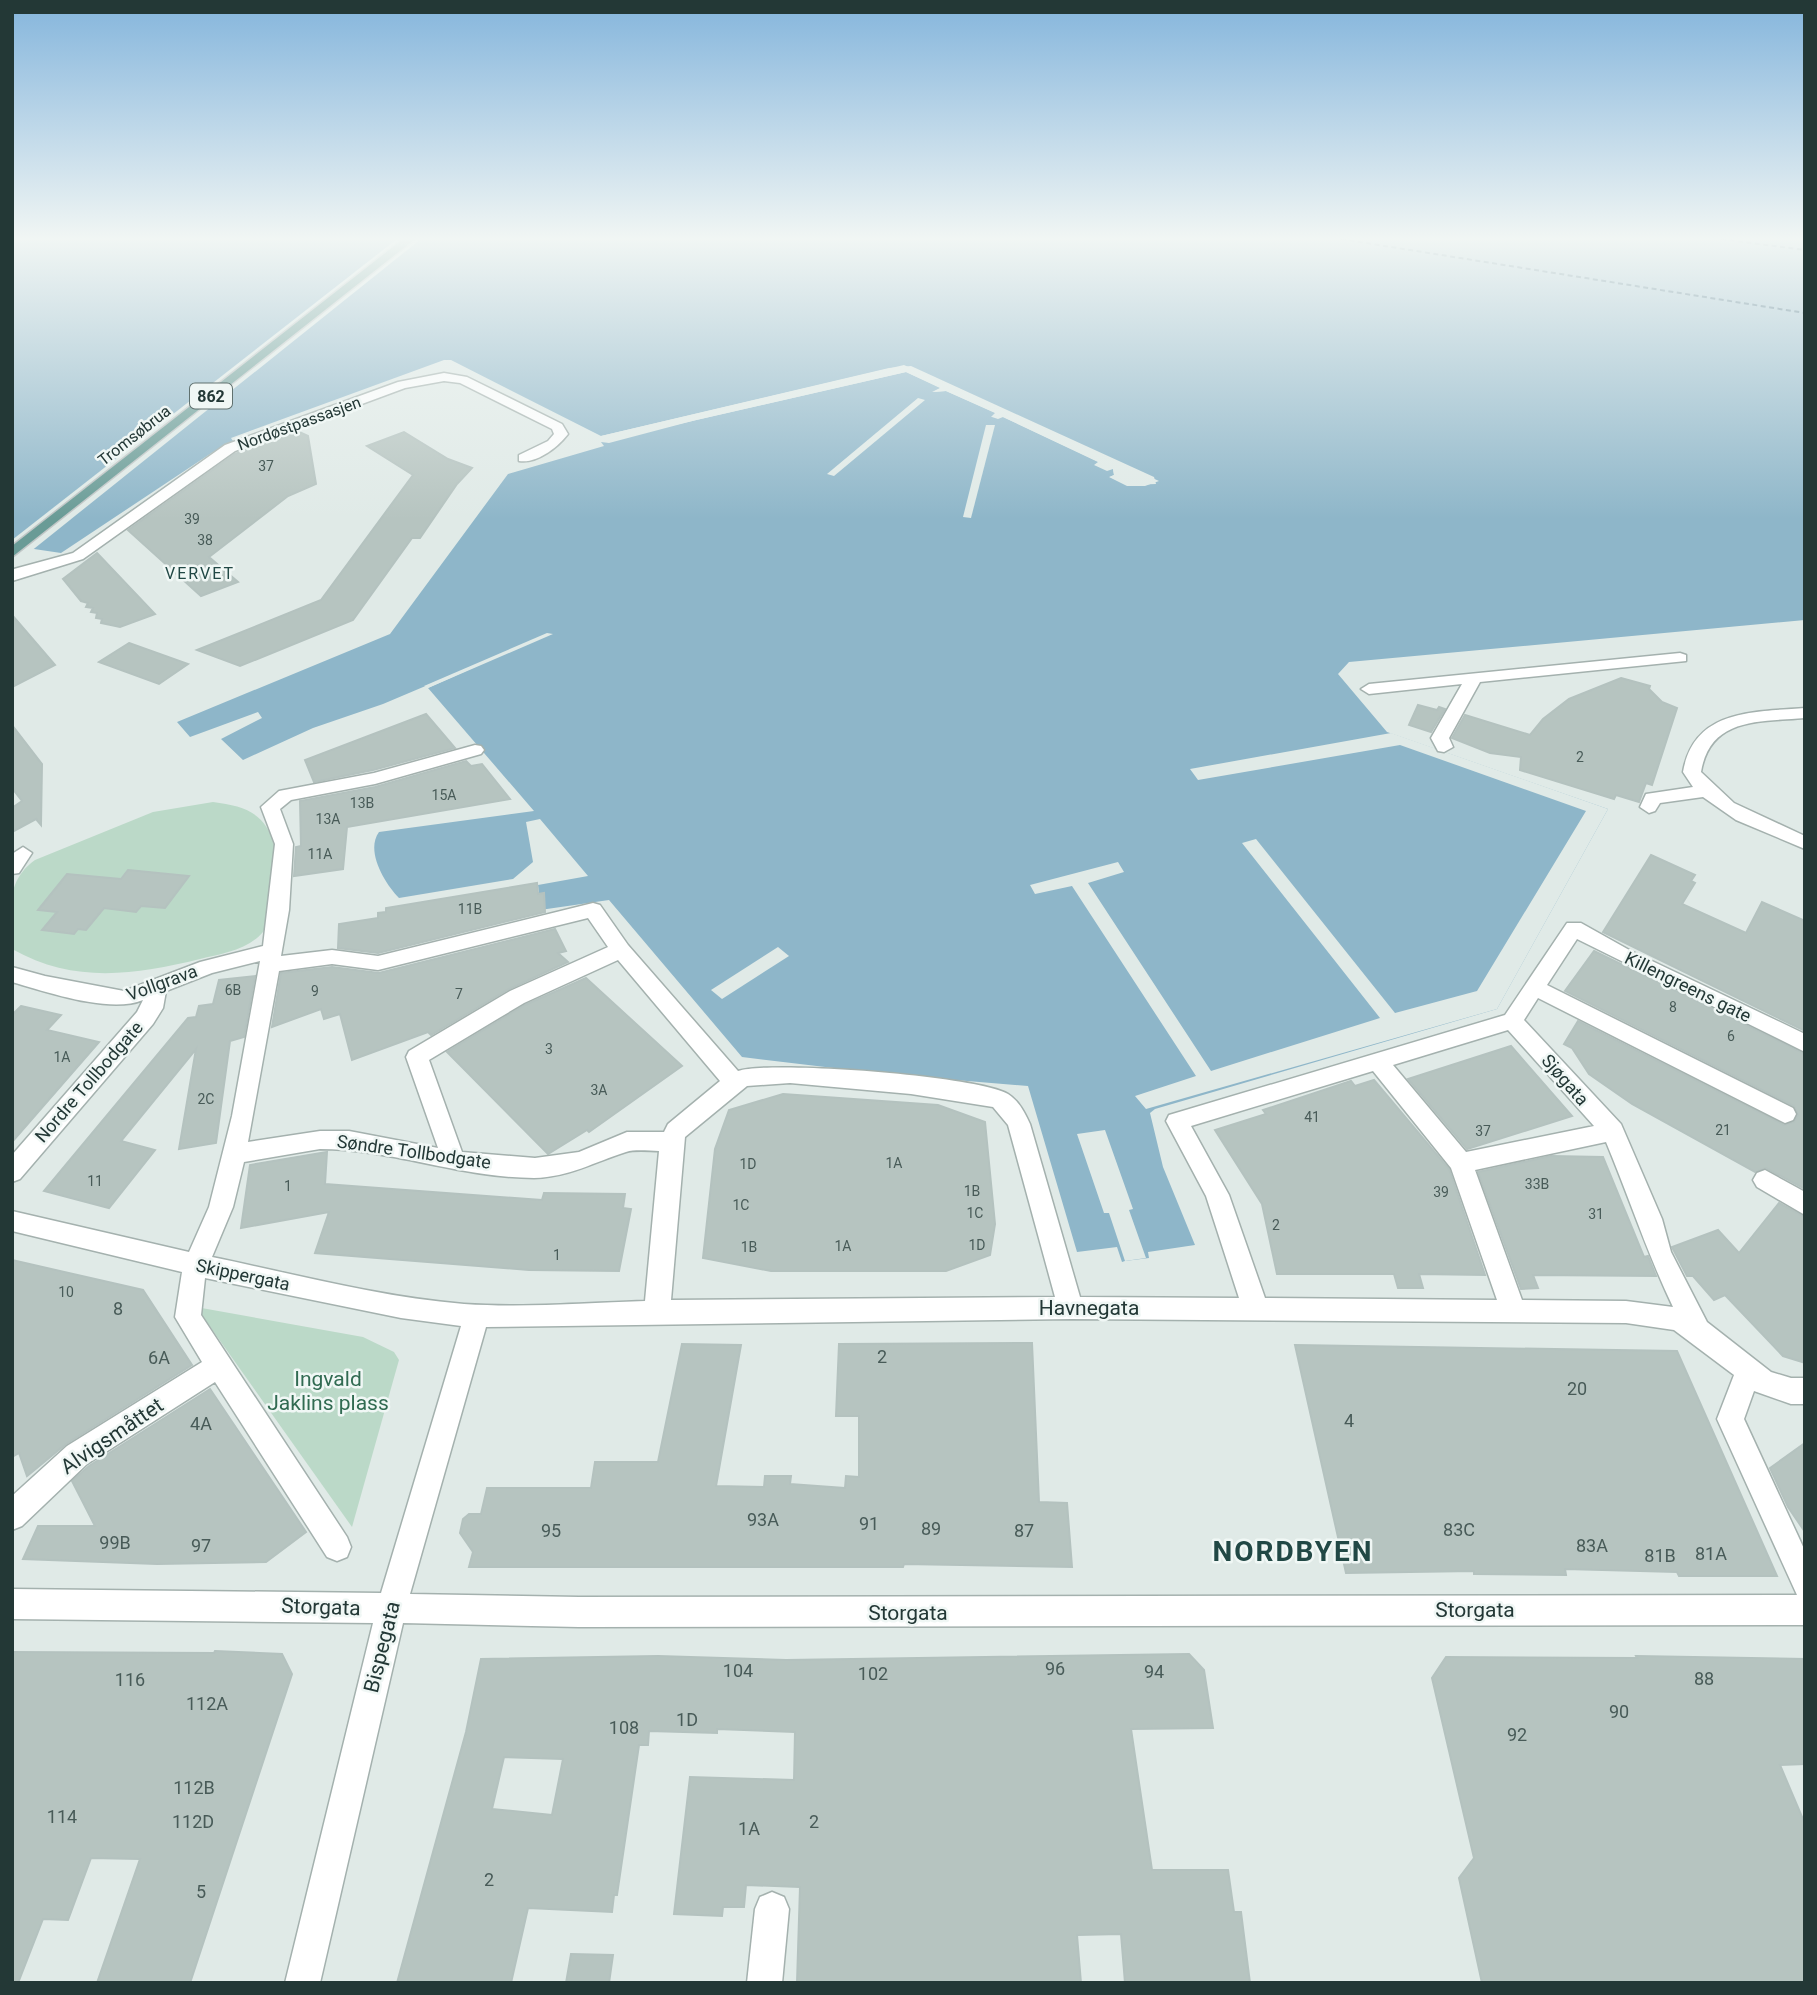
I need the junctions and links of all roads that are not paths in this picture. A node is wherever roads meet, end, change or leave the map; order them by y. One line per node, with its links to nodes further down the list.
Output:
1 (292, 332): 3 (main road, Tromsøbrua / 862)
2 (524, 458): 4 (street, Nordøstpassasjen)
3 (12, 553)
4 (12, 577)
5 (1680, 658): 6 (street)
6 (1474, 678): 7 (street); 9 (street)
7 (1370, 689)
8 (1805, 713): 11 (street)
9 (1444, 747)
10 (475, 750): 15 (street)
11 (1705, 791): 12 (street); 13 (street)
12 (1650, 802)
13 (1805, 844)
14 (621, 950): 15 (street); 22 (street); 27 (street)
15 (270, 958): 18 (street, Vollgrava); 26 (street)
16 (12, 974): 18 (street, Vollgrava)
17 (1534, 987): 19 (street); 20 (street, Killengreens gate); 23 (street)
18 (156, 988): 29 (street, Nordre Tollbodgate)
19 (1512, 1021): 21 (street); 24 (street, Sjøgata)
20 (1805, 1044)
21 (1377, 1061): 28 (street); 35 (street)
22 (734, 1082): 25 (street); 34 (street)
23 (1785, 1114)
24 (1613, 1131): 28 (street); 39 (street, Sjøgata)
25 (671, 1142): 27 (street, Søndre Tollbodgate); 36 (street)
26 (234, 1154): 27 (street, Søndre Tollbodgate); 33 (street)
27 (454, 1161)
28 (1461, 1163): 37 (street)
29 (12, 1172)
30 (1765, 1181): 31 (street)
31 (1805, 1205)
32 (12, 1221): 33 (street, Skippergata)
33 (196, 1265): 38 (street, Skippergata); 40 (street)
34 (1071, 1308): 35 (street, Havnegata); 36 (street, Havnegata)
35 (1256, 1310): 37 (street, Havnegata)
36 (657, 1312): 38 (street, Havnegata)
37 (1514, 1313): 39 (street, Havnegata)
38 (477, 1315): 47 (street, Bispegata)
39 (1698, 1330): 41 (street, Sjøgata)
40 (220, 1365): 43 (street, Alvigsmåttet); 44 (street)
41 (1748, 1373): 42 (street, Sjøgata); 45 (street)
42 (1805, 1391)
43 (12, 1516)
44 (337, 1547)
45 (1805, 1584)
46 (12, 1604): 47 (street, Storgata)
47 (391, 1609): 48 (street, Storgata); 50 (street, Bispegata)
48 (1805, 1609)
49 (772, 1909): 51 (street)
50 (302, 1983)
51 (764, 1983)

